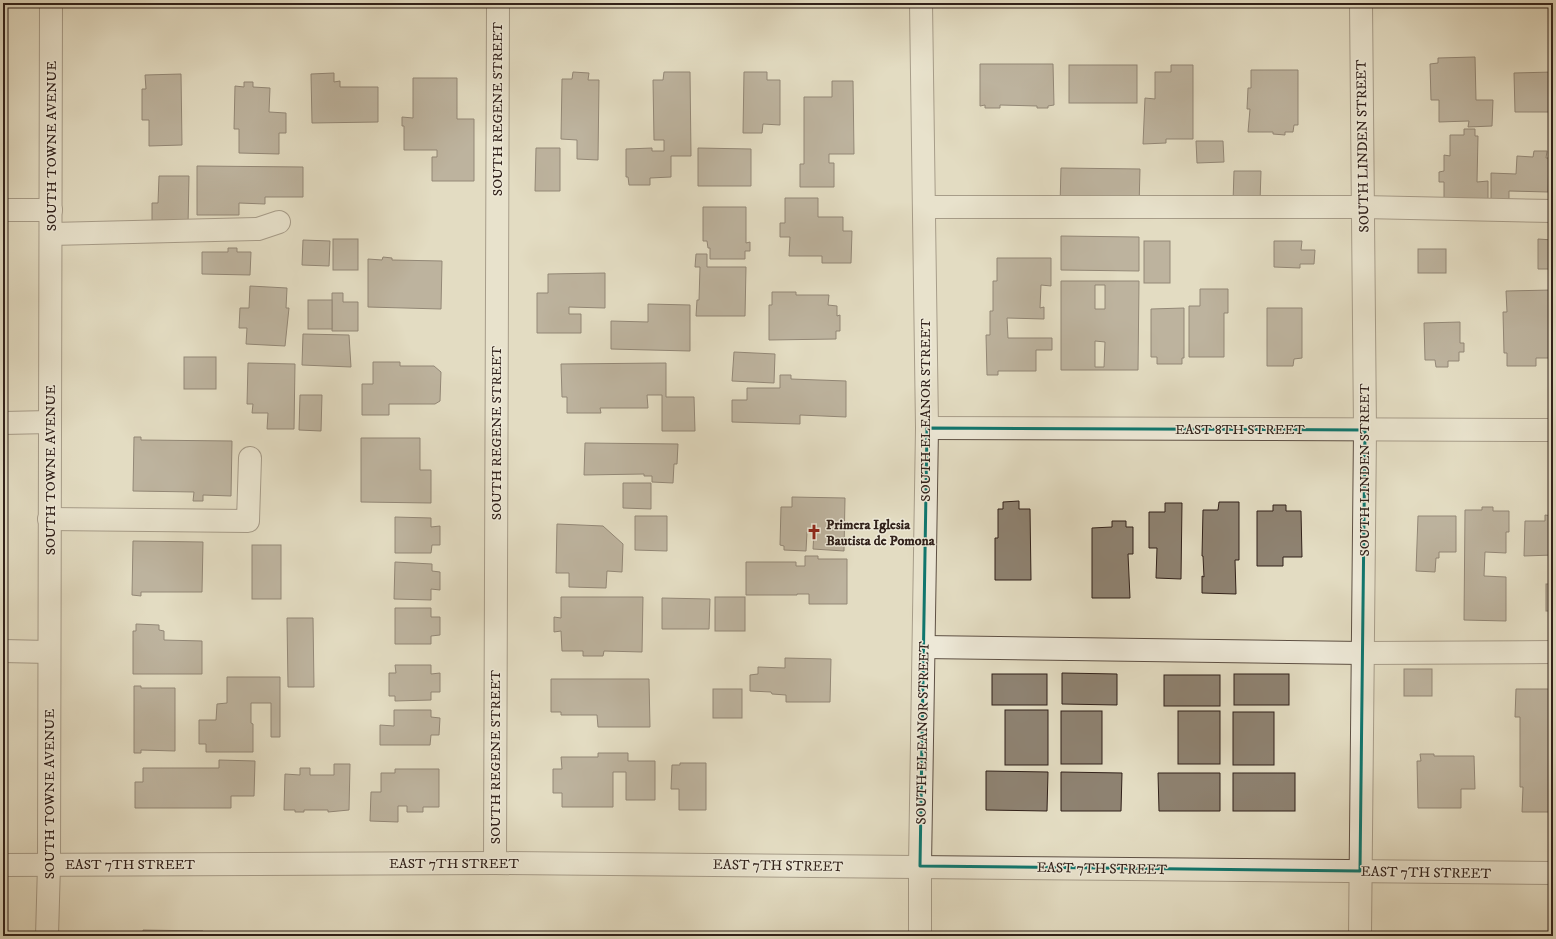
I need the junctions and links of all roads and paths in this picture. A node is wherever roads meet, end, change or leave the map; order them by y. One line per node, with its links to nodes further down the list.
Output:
1 (51, 3): 8 (street, SOUTH TOWNE AVENUE)
2 (498, 3): 24 (street, SOUTH REGENE STREET)
3 (921, 3): 5 (street, SOUTH ELEANOR STREET)
4 (1361, 3): 6 (street, SOUTH LINDEN STREET)
5 (924, 207): 6 (street); 14 (street, SOUTH ELEANOR STREET)
6 (1363, 207): 9 (street); 15 (street, SOUTH LINDEN STREET)
7 (3, 210): 8 (street)
8 (51, 210): 11 (street, SOUTH TOWNE AVENUE)
9 (1553, 211)
10 (279, 222): 11 (street)
11 (51, 234): 12 (street, SOUTH TOWNE AVENUE)
12 (50, 422): 13 (street); 18 (street, SOUTH TOWNE AVENUE)
13 (3, 423)
14 (927, 428): 15 (street, EAST 8TH STREET); 19 (street, SOUTH ELEANOR STREET)
15 (1365, 430): 16 (street, EAST 8TH STREET); 23 (street, SOUTH LINDEN STREET)
16 (1553, 430)
17 (250, 458): 18 (street)
18 (50, 519): 21 (street, SOUTH TOWNE AVENUE)
19 (924, 648): 23 (street); 27 (street, SOUTH ELEANOR STREET)
20 (3, 651): 21 (street)
21 (49, 652): 26 (street, SOUTH TOWNE AVENUE)
22 (1553, 652): 23 (street)
23 (1362, 653): 28 (street, SOUTH LINDEN STREET)
24 (495, 863): 26 (street, EAST 7TH STREET); 27 (street, EAST 7TH STREET)
25 (3, 864): 26 (street, EAST 7TH STREET)
26 (49, 865): 30 (street, SOUTH TOWNE AVENUE)
27 (920, 866): 28 (street, EAST 7TH STREET); 31 (street, SOUTH ELEANOR STREET)
28 (1360, 871): 29 (street, EAST 7TH STREET); 32 (street, SOUTH LINDEN STREET)
29 (1553, 873)
30 (47, 936)
31 (920, 936)
32 (1360, 936)

